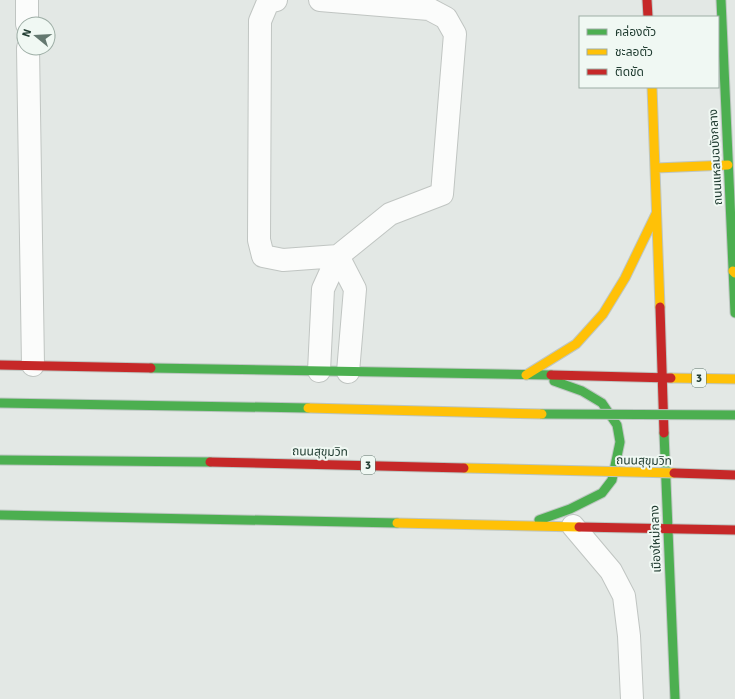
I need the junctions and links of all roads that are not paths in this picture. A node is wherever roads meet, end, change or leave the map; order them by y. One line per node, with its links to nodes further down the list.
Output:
1 (27, 0): 6 (street)
2 (276, 0): 13 (street)
3 (320, 0): 13 (street)
4 (647, 0): 7 (main road)
5 (721, 0): 10 (main road, ถนนแหลมฉบังกลาง)
6 (27, 16)
7 (648, 16)
8 (28, 56): 17 (street)
9 (652, 88): 11 (main road)
10 (728, 165): 11 (main road); 14 (main road, ถนนแหลมฉบังกลาง)
11 (656, 168): 12 (main road)
12 (658, 211): 20 (main road); 22 (main road)
13 (338, 256): 18 (street); 19 (street)
14 (734, 272): 15 (main road, ถนนแหลมฉบังกลาง)
15 (735, 313)
16 (0, 365): 17 (main road, 3)
17 (33, 365): 18 (main road, 3)
18 (319, 371): 19 (main road, 3)
19 (348, 372): 20 (main road, 3)
20 (526, 375): 21 (main road, 3)
21 (539, 375): 22 (main road, 3); 29 (main road)
22 (663, 377): 23 (main road, 3); 31 (main road, เมืองใหม่กลาง)
23 (735, 379)
24 (0, 403): 25 (main road, bridge)
25 (735, 415)
26 (0, 460): 27 (main road, ถนนสุขุมวิท / 3, bridge)
27 (735, 475)
28 (0, 515): 29 (main road)
29 (518, 525): 30 (main road)
30 (573, 526): 31 (main road); 33 (street)
31 (667, 528): 32 (main road); 34 (main road, เมืองใหม่กลาง)
32 (735, 530)
33 (632, 699)
34 (675, 699)

